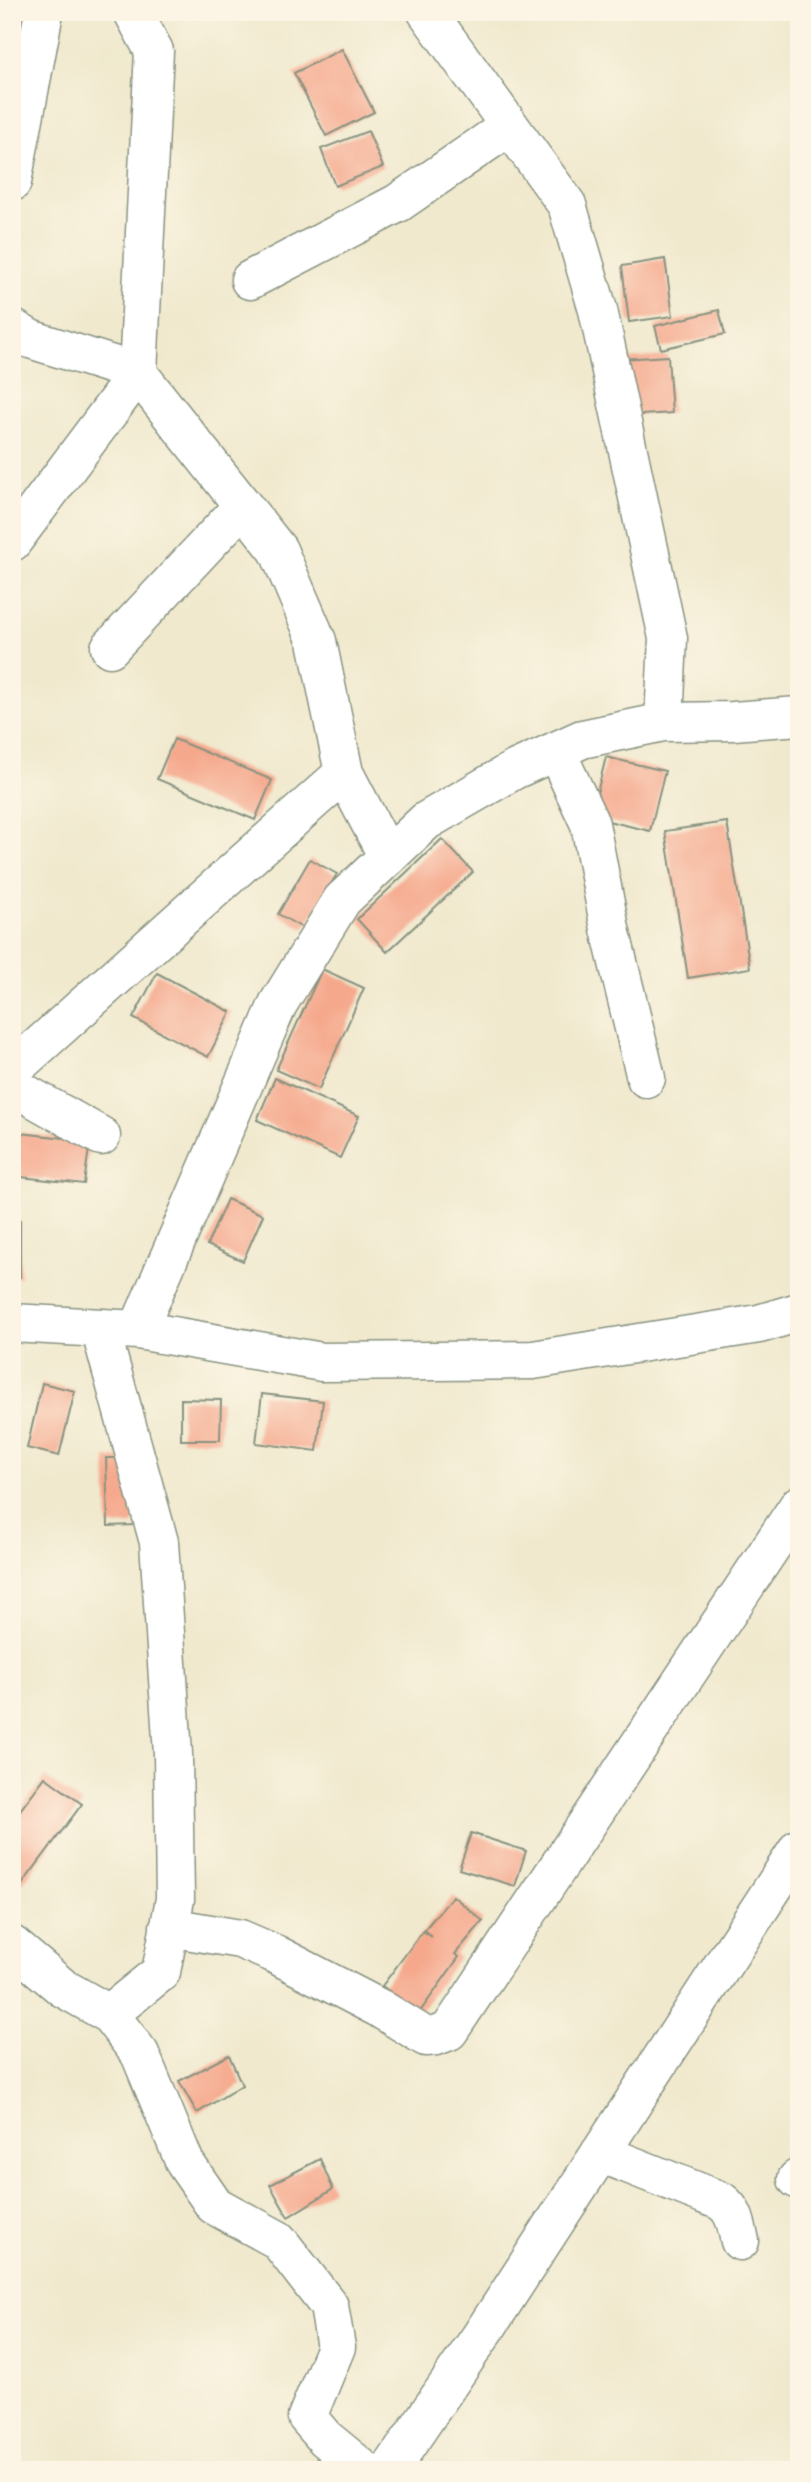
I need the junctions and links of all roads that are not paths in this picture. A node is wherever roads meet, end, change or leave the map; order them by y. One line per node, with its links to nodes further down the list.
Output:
1 (44, 12): 5 (street)
2 (133, 12): 8 (street)
3 (427, 12): 4 (street)
4 (510, 126): 6 (street); 13 (street)
5 (12, 182)
6 (250, 280)
7 (12, 328): 8 (street)
8 (138, 373): 9 (street); 10 (street)
9 (243, 506): 11 (street); 15 (street)
10 (12, 542)
11 (110, 648)
12 (799, 716): 13 (street)
13 (664, 722): 14 (street)
14 (556, 751): 16 (street); 18 (street)
15 (344, 773): 16 (street); 17 (street)
16 (388, 857): 24 (street)
17 (12, 1070)
18 (646, 1079)
19 (12, 1086): 20 (street)
20 (101, 1136)
21 (799, 1312): 24 (street)
22 (12, 1323): 23 (street)
23 (100, 1328): 24 (street); 27 (street)
24 (138, 1330)
25 (799, 1504): 27 (street)
26 (799, 1848): 30 (street)
27 (169, 1927): 29 (street)
28 (12, 1945): 29 (street)
29 (109, 2014): 32 (street)
30 (600, 2153): 31 (street); 33 (street)
31 (740, 2241)
32 (364, 2470)
33 (390, 2470)

